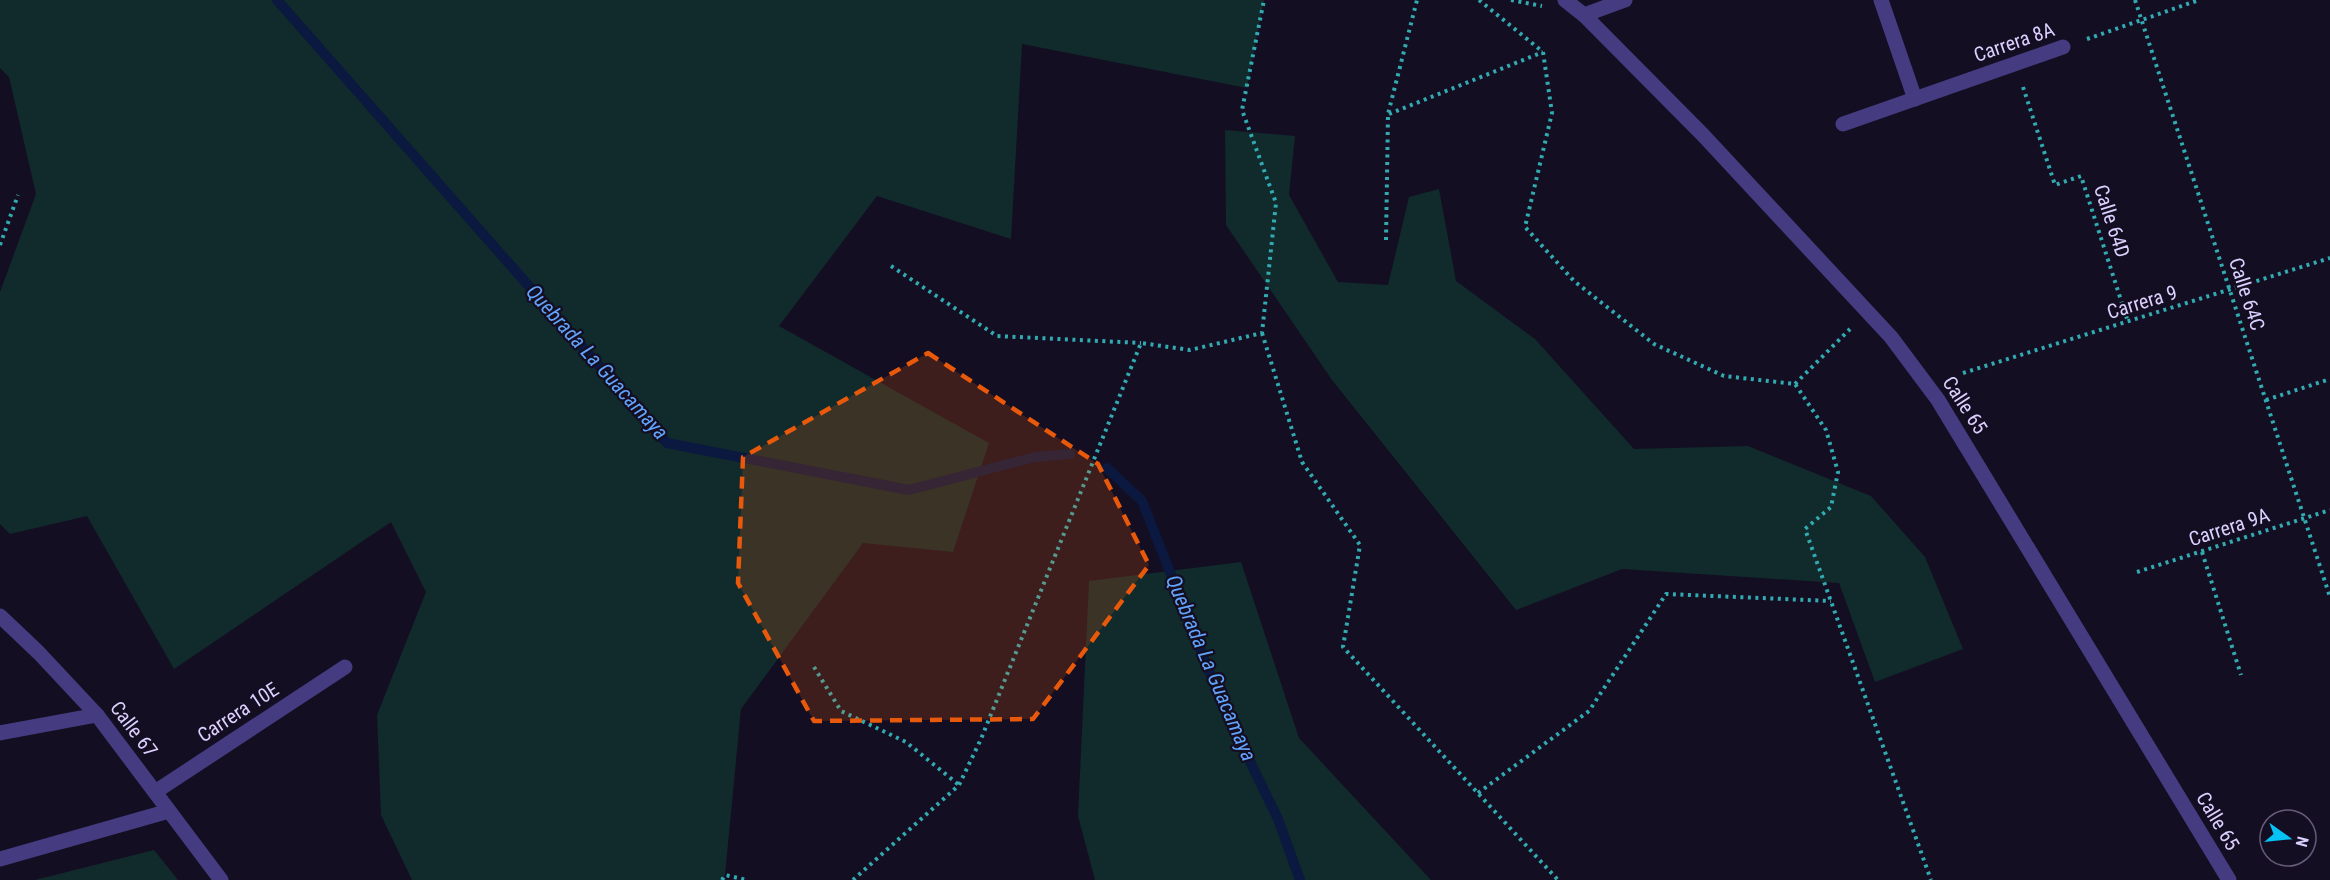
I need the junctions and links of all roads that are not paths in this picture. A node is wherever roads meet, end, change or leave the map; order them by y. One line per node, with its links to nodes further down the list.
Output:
1 (1565, 0): 4 (street, Calle 65)
2 (1625, 0): 4 (street)
3 (1881, 0): 6 (street)
4 (1584, 15): 16 (street, Calle 65)
5 (2063, 47): 6 (street, Carrera 8A)
6 (1915, 99): 7 (street, Carrera 8A)
7 (1843, 124)
8 (0, 616): 10 (street, Calle 67)
9 (345, 666): 12 (street, Carrera 10E)
10 (97, 715): 11 (street); 12 (street, Calle 67)
11 (0, 733)
12 (155, 792): 13 (street, Calle 67)
13 (169, 811): 14 (street); 15 (street, Calle 67)
14 (0, 859)
15 (221, 880)
16 (2229, 880)

